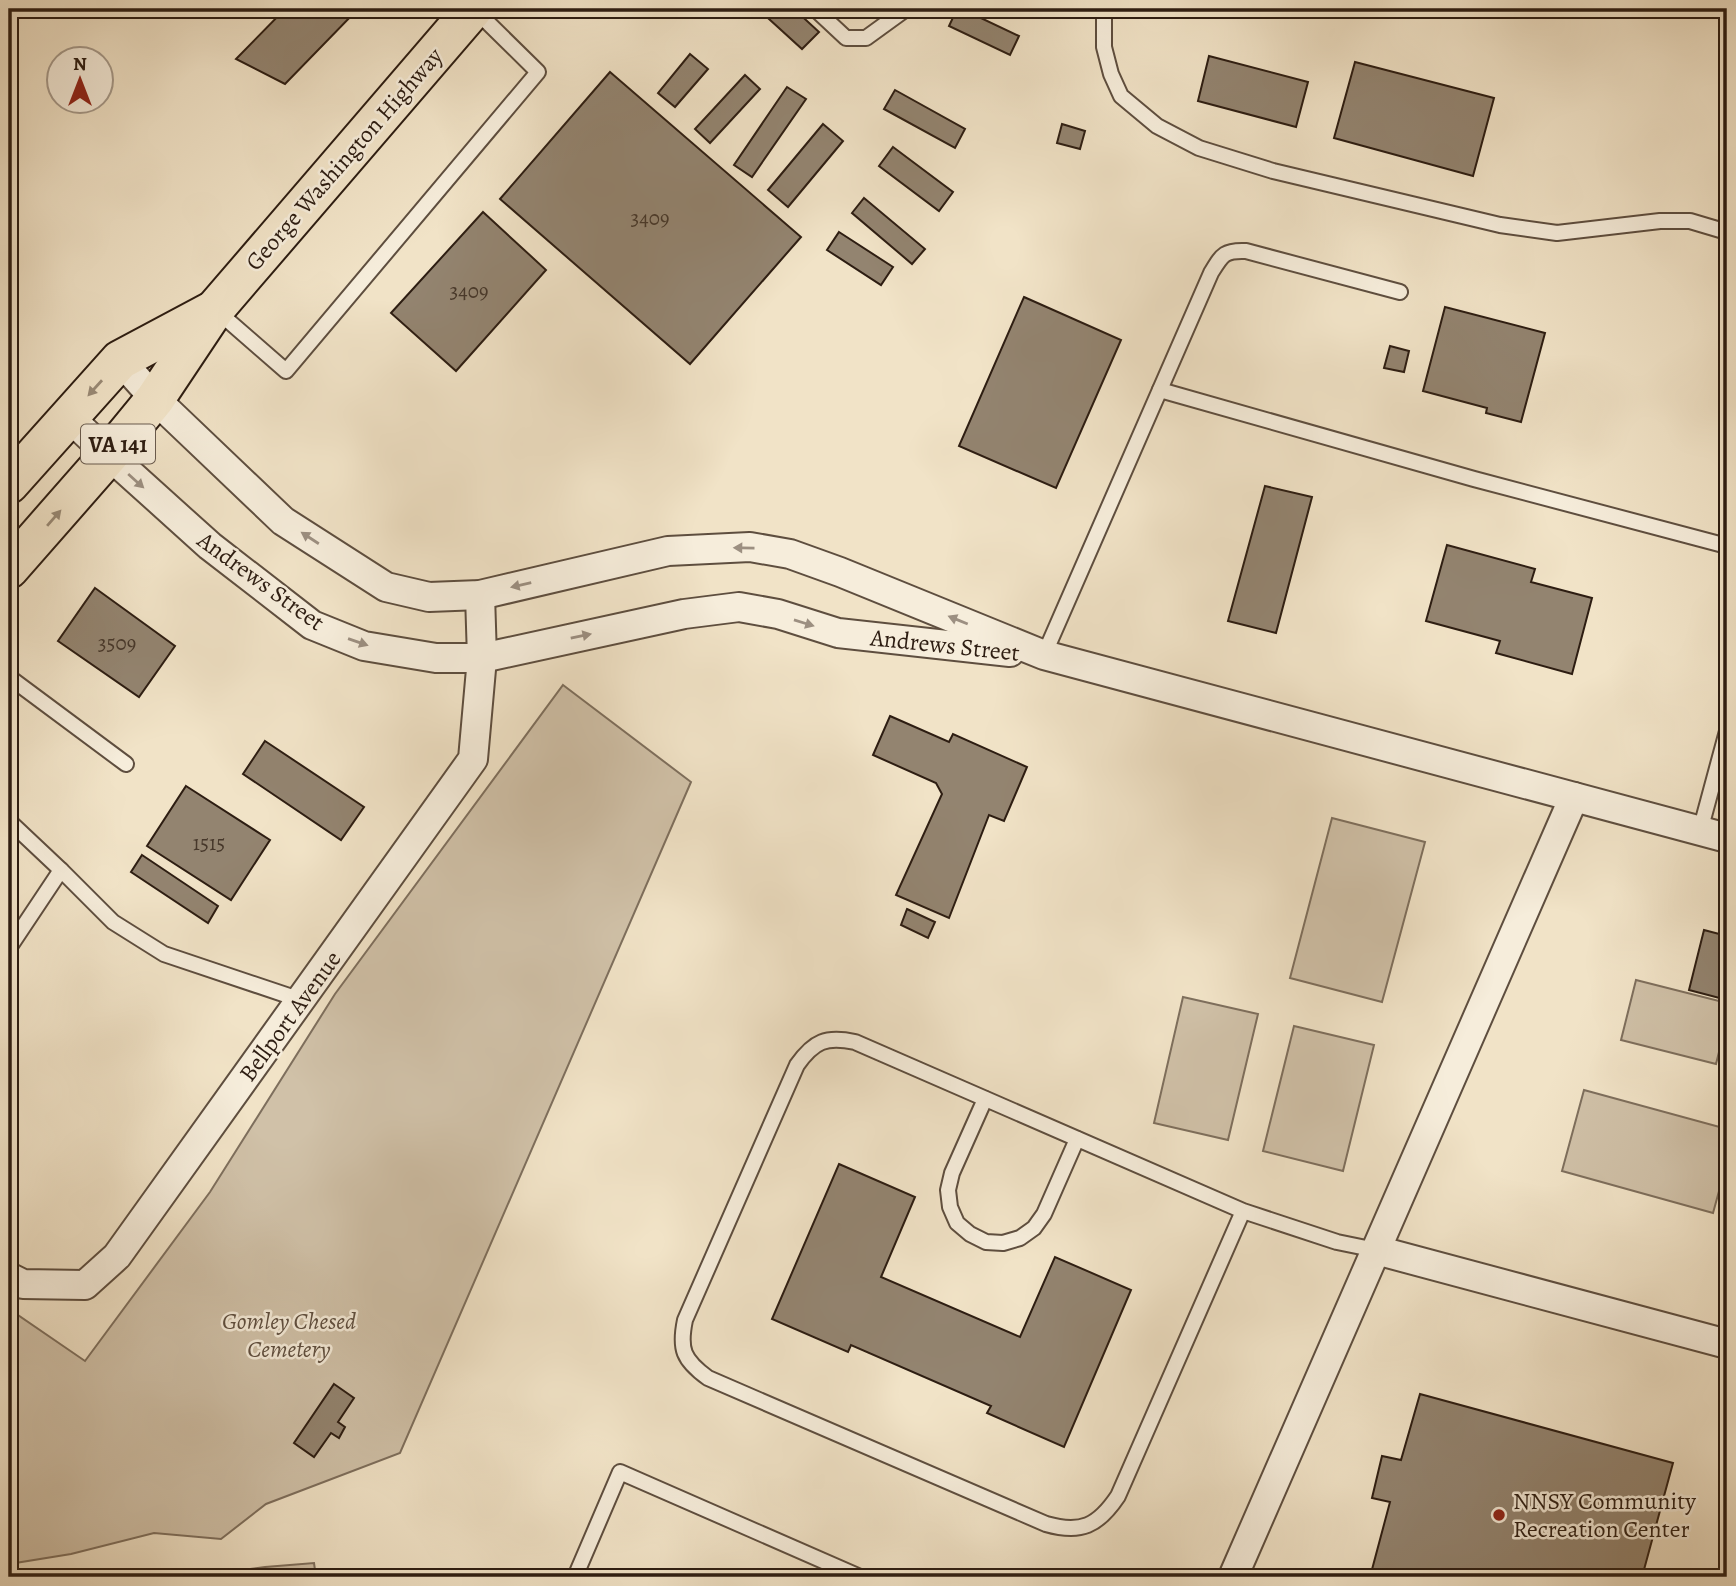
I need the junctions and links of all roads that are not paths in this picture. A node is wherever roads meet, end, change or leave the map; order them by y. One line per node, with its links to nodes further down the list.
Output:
1 (473, 9): 7 (main road, George Washington Highway / VA 141); 7 (lane)
2 (815, 9): 3 (lane)
3 (906, 9)
4 (1107, 9): 5 (lane)
5 (1727, 232)
6 (1400, 292): 9 (lane)
7 (215, 309): 8 (main road, George Washington Highway / VA 141); 10 (main road, George Washington Highway / VA 141)
8 (120, 360): 10 (street, Andrews Street); 11 (main road, George Washington Highway / VA 141, one-way to 11)
9 (1160, 390): 14 (lane); 17 (lane)
10 (155, 399): 12 (main road, George Washington Highway / VA 141); 16 (street, Andrews Street, one-way to 10)
11 (69, 417): 12 (street, Andrews Street); 13 (main road, George Washington Highway / VA 141)
12 (109, 455): 15 (main road, George Washington Highway / VA 141, one-way to 12); 18 (street, Andrews Street, one-way to 18)
13 (9, 484)
14 (1727, 546)
15 (9, 569)
16 (480, 595): 17 (street, Andrews Street, one-way to 16); 18 (street, Bellport Avenue)
17 (1044, 655): 18 (street, Andrews Street, one-way to 17); 22 (street)
18 (482, 658): 27 (street, Bellport Avenue)
19 (9, 677): 21 (lane)
20 (1727, 730): 24 (lane)
21 (126, 764)
22 (1573, 797): 24 (street); 31 (street)
23 (9, 821): 25 (lane)
24 (1714, 834)
25 (61, 870): 26 (lane); 27 (lane)
26 (9, 948)
27 (301, 1000): 32 (street, Bellport Avenue)
28 (985, 1099): 29 (lane); 29 (lane); 30 (lane)
29 (1077, 1139): 30 (lane)
30 (1243, 1211): 31 (lane)
31 (1376, 1250): 33 (street); 36 (street)
32 (9, 1277)
33 (1727, 1344)
34 (575, 1577): 35 (lane)
35 (860, 1577)
36 (1233, 1577)

